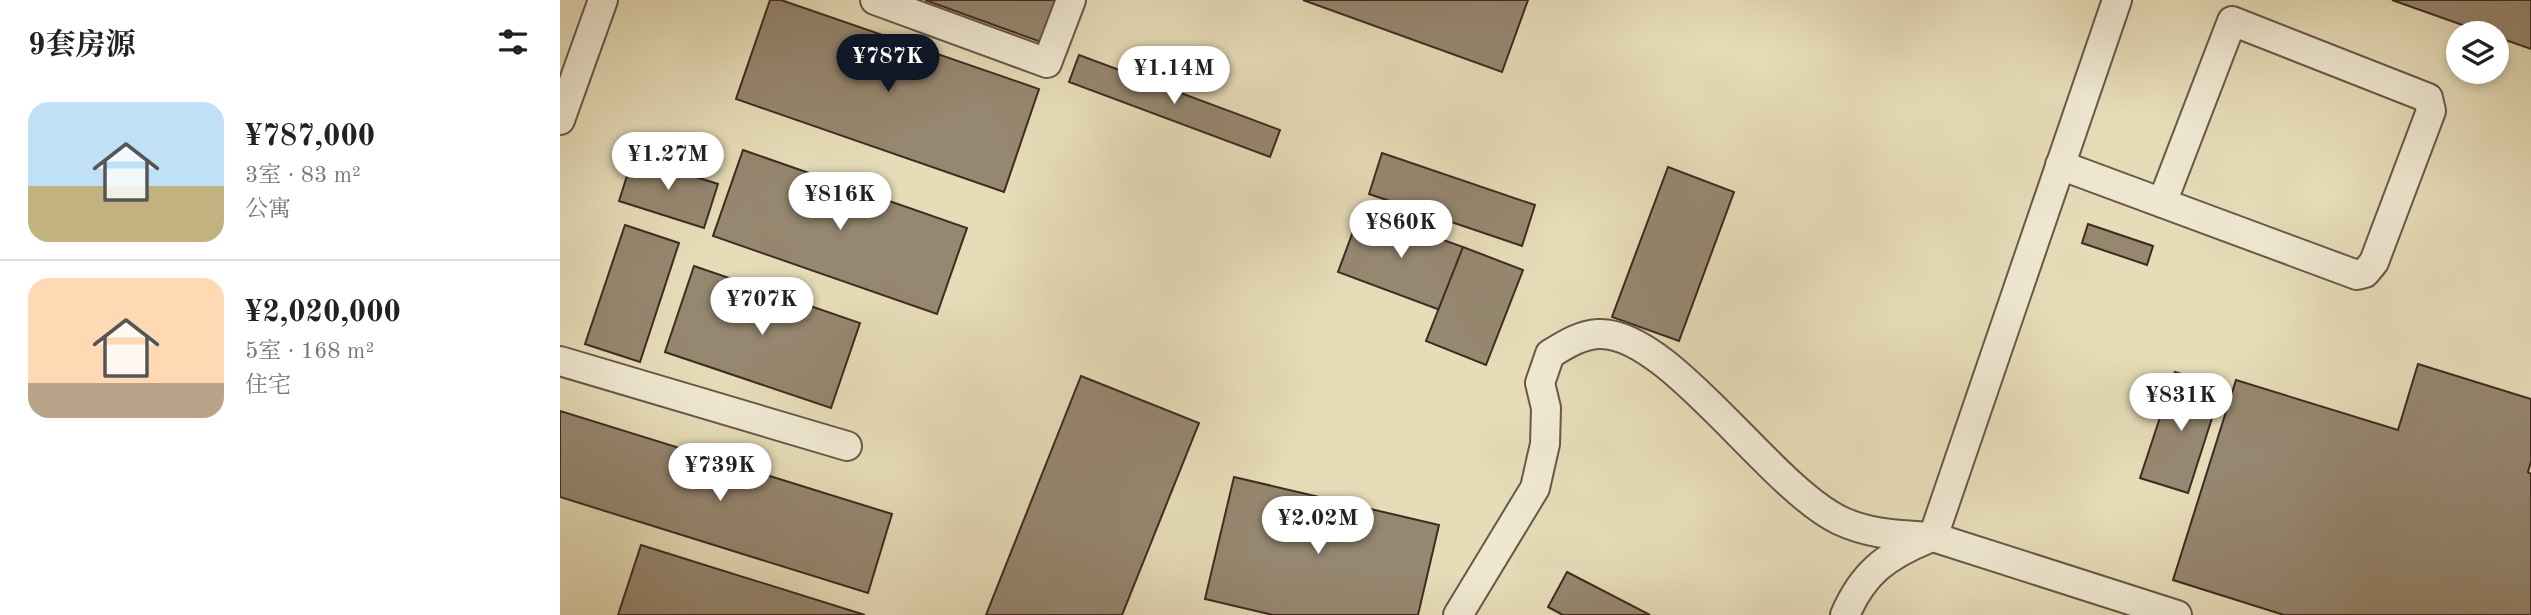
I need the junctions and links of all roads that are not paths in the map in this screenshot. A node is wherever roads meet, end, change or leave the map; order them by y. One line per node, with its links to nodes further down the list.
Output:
1 (603, 0): 5 (street)
2 (875, 0): 3 (street)
3 (1071, 0)
4 (2117, 0): 6 (street)
5 (560, 120)
6 (2060, 165): 7 (street); 10 (street)
7 (2162, 203): 7 (street)
8 (560, 361): 9 (street)
9 (847, 446)
10 (1933, 537): 11 (street); 12 (street); 13 (street)
11 (1458, 615)
12 (1845, 615)
13 (2177, 615)

